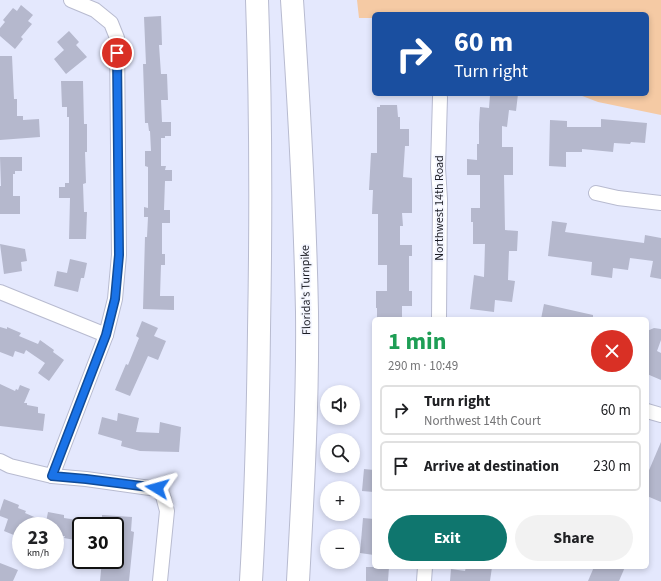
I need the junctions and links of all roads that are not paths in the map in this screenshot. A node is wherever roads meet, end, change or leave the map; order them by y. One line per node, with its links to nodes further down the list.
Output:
1 (71, 0): 9 (street)
2 (257, 0): 16 (highway)
3 (292, 0): 17 (highway, Florida's Turnpike)
4 (440, 97): 8 (street, Northwest 14th Road)
5 (596, 192): 6 (street)
6 (661, 203)
7 (0, 292): 9 (street)
8 (439, 317)
9 (106, 335): 13 (street)
10 (649, 411): 11 (street)
11 (661, 415)
12 (0, 461): 13 (street)
13 (52, 476): 15 (street)
14 (425, 569): 18 (street)
15 (160, 581)
16 (251, 581)
17 (298, 581)
18 (424, 581)

